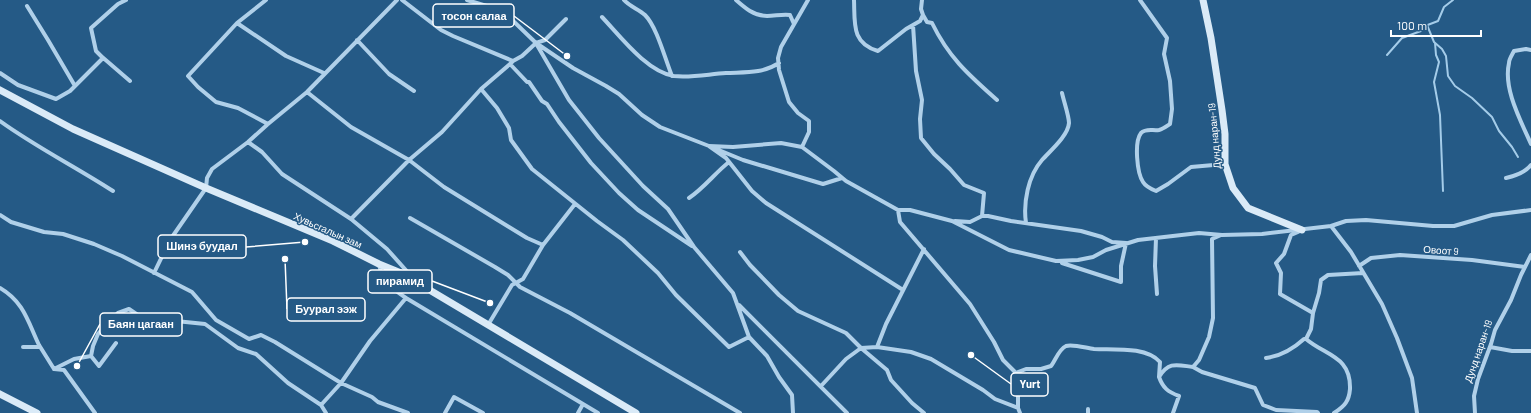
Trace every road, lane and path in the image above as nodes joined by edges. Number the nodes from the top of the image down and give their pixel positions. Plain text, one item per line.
1 (126, 0) edge
2 (266, 0) edge
3 (398, 0) edge
4 (402, 0) edge
5 (466, 0) edge
6 (624, 0) edge
7 (736, 0) edge
8 (808, 0) edge
9 (854, 0) edge
10 (922, 0) edge
11 (1140, 0) edge
12 (1203, 0) edge
13 (27, 6) dead end
14 (923, 15) junction
15 (602, 17) dead end
16 (566, 19) dead end
17 (237, 23) junction
18 (794, 24) junction
19 (913, 25) junction
20 (357, 40) junction
21 (536, 43) junction
22 (1531, 50) edge
23 (96, 51) junction
24 (512, 62) junction
25 (778, 63) junction
26 (0, 73) edge
27 (324, 73) junction
28 (672, 76) junction
29 (130, 81) dead end
30 (75, 86) junction
31 (481, 89) junction
32 (0, 90) edge
33 (414, 91) dead end
34 (307, 92) junction
35 (1062, 94) dead end
36 (997, 100) dead end
37 (0, 121) edge
38 (268, 124) junction
39 (248, 142) junction
40 (1531, 144) edge
41 (709, 146) junction
42 (802, 147) junction
43 (409, 160) junction
44 (729, 162) junction
45 (1225, 164) junction
46 (1531, 165) edge
47 (842, 178) junction
48 (1506, 178) dead end
49 (206, 188) junction
50 (112, 191) dead end
51 (689, 198) dead end
52 (575, 204) junction
53 (898, 210) junction
54 (1531, 210) edge
55 (0, 215) edge
56 (982, 216) junction
57 (351, 218) junction
58 (410, 218) dead end
59 (952, 222) junction
60 (1026, 224) junction
61 (1331, 226) junction
62 (1302, 230) junction
63 (1222, 235) junction
64 (1156, 238) junction
65 (1126, 243) junction
66 (543, 245) junction
67 (694, 247) junction
68 (924, 249) junction
69 (740, 252) dead end
70 (1531, 255) edge
71 (1056, 261) junction
72 (379, 264) junction
73 (1359, 266) junction
74 (1525, 267) junction
75 (154, 273) junction
76 (1362, 273) junction
77 (414, 281) junction
78 (516, 283) junction
79 (0, 288) edge
80 (903, 290) junction
81 (1157, 294) dead end
82 (406, 298) junction
83 (738, 305) junction
84 (1313, 313) junction
85 (488, 325) junction
86 (749, 337) junction
87 (1306, 339) junction
88 (116, 343) dead end
89 (23, 347) dead end
90 (40, 347) junction
91 (877, 347) junction
92 (1490, 347) junction
93 (861, 348) junction
94 (1531, 351) edge
95 (91, 356) junction
96 (1266, 358) dead end
97 (1193, 367) junction
98 (54, 369) junction
99 (1016, 373) junction
100 (1159, 377) junction
101 (341, 383) junction
102 (821, 386) junction
103 (0, 394) edge
104 (583, 404) junction
105 (321, 405) junction
106 (1018, 408) junction
107 (37, 413) edge
108 (95, 413) edge
109 (326, 413) edge
110 (408, 413) edge
111 (445, 413) edge
112 (483, 413) edge
113 (578, 413) edge
114 (598, 413) edge
115 (636, 413) edge
116 (740, 413) edge
117 (793, 413) edge
118 (848, 413) edge
119 (924, 413) edge
120 (1020, 413) edge
121 (1173, 413) edge
122 (1318, 413) edge
123 (1334, 413) edge
124 (1417, 413) edge
125 (1475, 413) edge

1 - 23 street
2 - 17 street
3 - 20 street
4 - 24 street
5 - 21 street
6 - 28 street
7 - 18 street
8 - 18 street
9 - 19 street
10 - 14 street
11 - 45 street
12 - 45 main road, Дунд наран-19
13 - 30 street
14 - 19 street
14 - 36 street
15 - 28 street
16 - 21 street
17 - 27 street
17 - 38 street
18 - 25 street
19 - 56 street
20 - 27 street
20 - 33 street
21 - 24 street
21 - 41 street
21 - 67 street
22 - 40 street
23 - 29 street
23 - 30 street
24 - 31 street
24 - 67 street
25 - 28 street
25 - 42 street
26 - 30 street
27 - 34 street
31 - 43 street
31 - 52 street
32 - 49 main road, Хувьсгалын зам
34 - 38 street
34 - 43 street
35 - 60 street
37 - 50 street
38 - 39 street
39 - 49 street
39 - 57 street
41 - 42 street
41 - 44 street
41 - 47 street
42 - 47 street
43 - 57 street
43 - 66 street
44 - 51 street
44 - 80 street
45 - 62 main road, Дунд наран-19
46 - 48 street
47 - 53 street
49 - 72 main road, Хувьсгалын зам
49 - 75 street
52 - 66 street
52 - 86 street
53 - 59 street
53 - 68 street
54 - 61 street
55 - 75 street
56 - 59 street
56 - 60 street
57 - 77 street
58 - 78 street
59 - 71 street
60 - 65 street
61 - 62 street
61 - 73 street
62 - 63 street
62 - 84 street
63 - 64 street
63 - 97 street
64 - 65 street
64 - 81 street
65 - 71 street
65 - 71 street
66 - 78 street
67 - 83 street
68 - 80 street
68 - 99 street
69 - 93 street
70 - 74 street, Дунд наран-19
72 - 77 main road, Хувьсгалын зам
72 - 82 street
73 - 74 street, Овоот 9
73 - 76 street
74 - 92 street, Дунд наран-19
75 - 101 street
76 - 84 street
76 - 124 street
77 - 85 main road, Хувьсгалын зам
78 - 85 street
78 - 116 street
79 - 90 street
80 - 91 street
82 - 101 street
82 - 104 street
83 - 86 street
83 - 102 street
84 - 87 street
85 - 115 main road, Хувьсгалын зам
86 - 117 street
87 - 96 street
87 - 123 street
88 - 95 street
89 - 90 street
90 - 98 street
91 - 93 street
91 - 106 street
92 - 94 street
92 - 125 street, Дунд наран-19
93 - 102 street
93 - 119 street
95 - 98 street
95 - 105 street
97 - 100 street
97 - 122 street
98 - 108 street
99 - 100 street
99 - 106 street
100 - 121 street
101 - 105 street
101 - 110 street
102 - 118 street
103 - 107 main road
104 - 113 street
104 - 114 street
105 - 109 street
106 - 120 street
111 - 112 street

